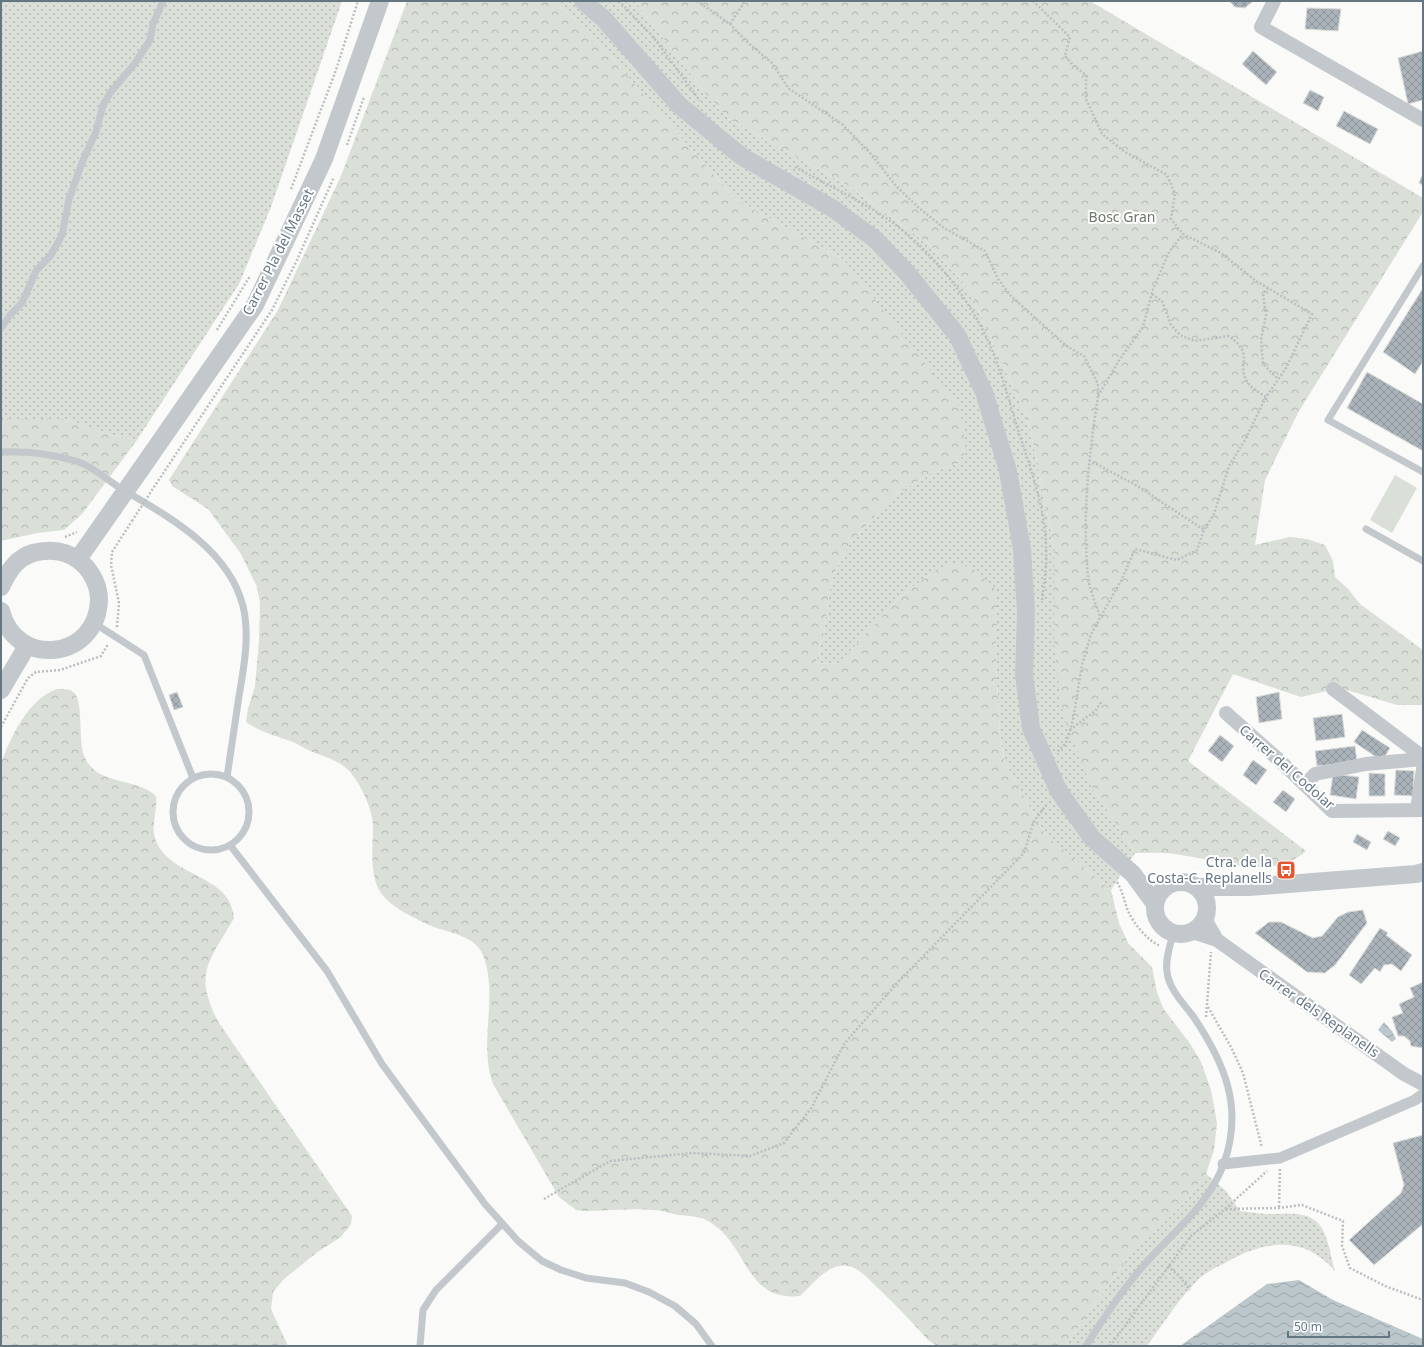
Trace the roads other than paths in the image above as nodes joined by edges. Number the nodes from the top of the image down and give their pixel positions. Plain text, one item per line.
1 (163, 1) edge
2 (380, 1) edge
3 (583, 1) edge
4 (1274, 1) edge
5 (1423, 120) edge
6 (1423, 266) edge
7 (1, 328) edge
8 (1, 452) edge
9 (1423, 472) edge
10 (1366, 529) dead end
11 (78, 559) junction
12 (1423, 561) edge
13 (3, 575) edge
14 (1, 611) edge
15 (94, 623) junction
16 (27, 646) junction
17 (1333, 689) dead end
18 (1, 690) edge
19 (1226, 714) dead end
20 (1423, 758) edge
21 (1423, 769) edge
22 (227, 777) junction
23 (193, 778) junction
24 (1305, 785) junction
25 (1420, 810) edge
26 (230, 846) junction
27 (1127, 870) junction
28 (1423, 872) edge
29 (1170, 884) junction
30 (1198, 887) junction
31 (1248, 887) junction
32 (1155, 904) junction
33 (1206, 915) junction
34 (1193, 932) junction
35 (1217, 940) junction
36 (1171, 942) junction
37 (1423, 1084) edge
38 (1423, 1094) edge
39 (1224, 1164) junction
40 (502, 1224) junction
41 (420, 1346) edge
42 (712, 1346) edge
43 (1086, 1346) edge

1 - 7 lane
2 - 11 street, Carrer Pla del Masset, bridge
3 - 27 street
4 - 5 street
6 - 9 lane
8 - 22 lane
10 - 12 lane
11 - 13 street
11 - 15 street
14 - 16 street
15 - 16 street
15 - 23 lane
16 - 18 street
17 - 20 street
19 - 24 street, Carrer del Codolar
20 - 24 street
21 - 25 street
22 - 23 lane
22 - 26 lane
23 - 26 lane
24 - 25 street, Carrer del Codolar
26 - 40 lane
27 - 29 street
27 - 32 street
28 - 31 street
29 - 30 street
29 - 32 street
30 - 31 street
30 - 33 street
31 - 33 street
32 - 36 street
33 - 34 street
33 - 35 street, Carrer dels Replanells
34 - 35 street, Carrer dels Replanells
34 - 36 street
35 - 37 street, Carrer dels Replanells
36 - 39 lane
38 - 39 street
39 - 43 lane
40 - 41 lane
40 - 42 lane

